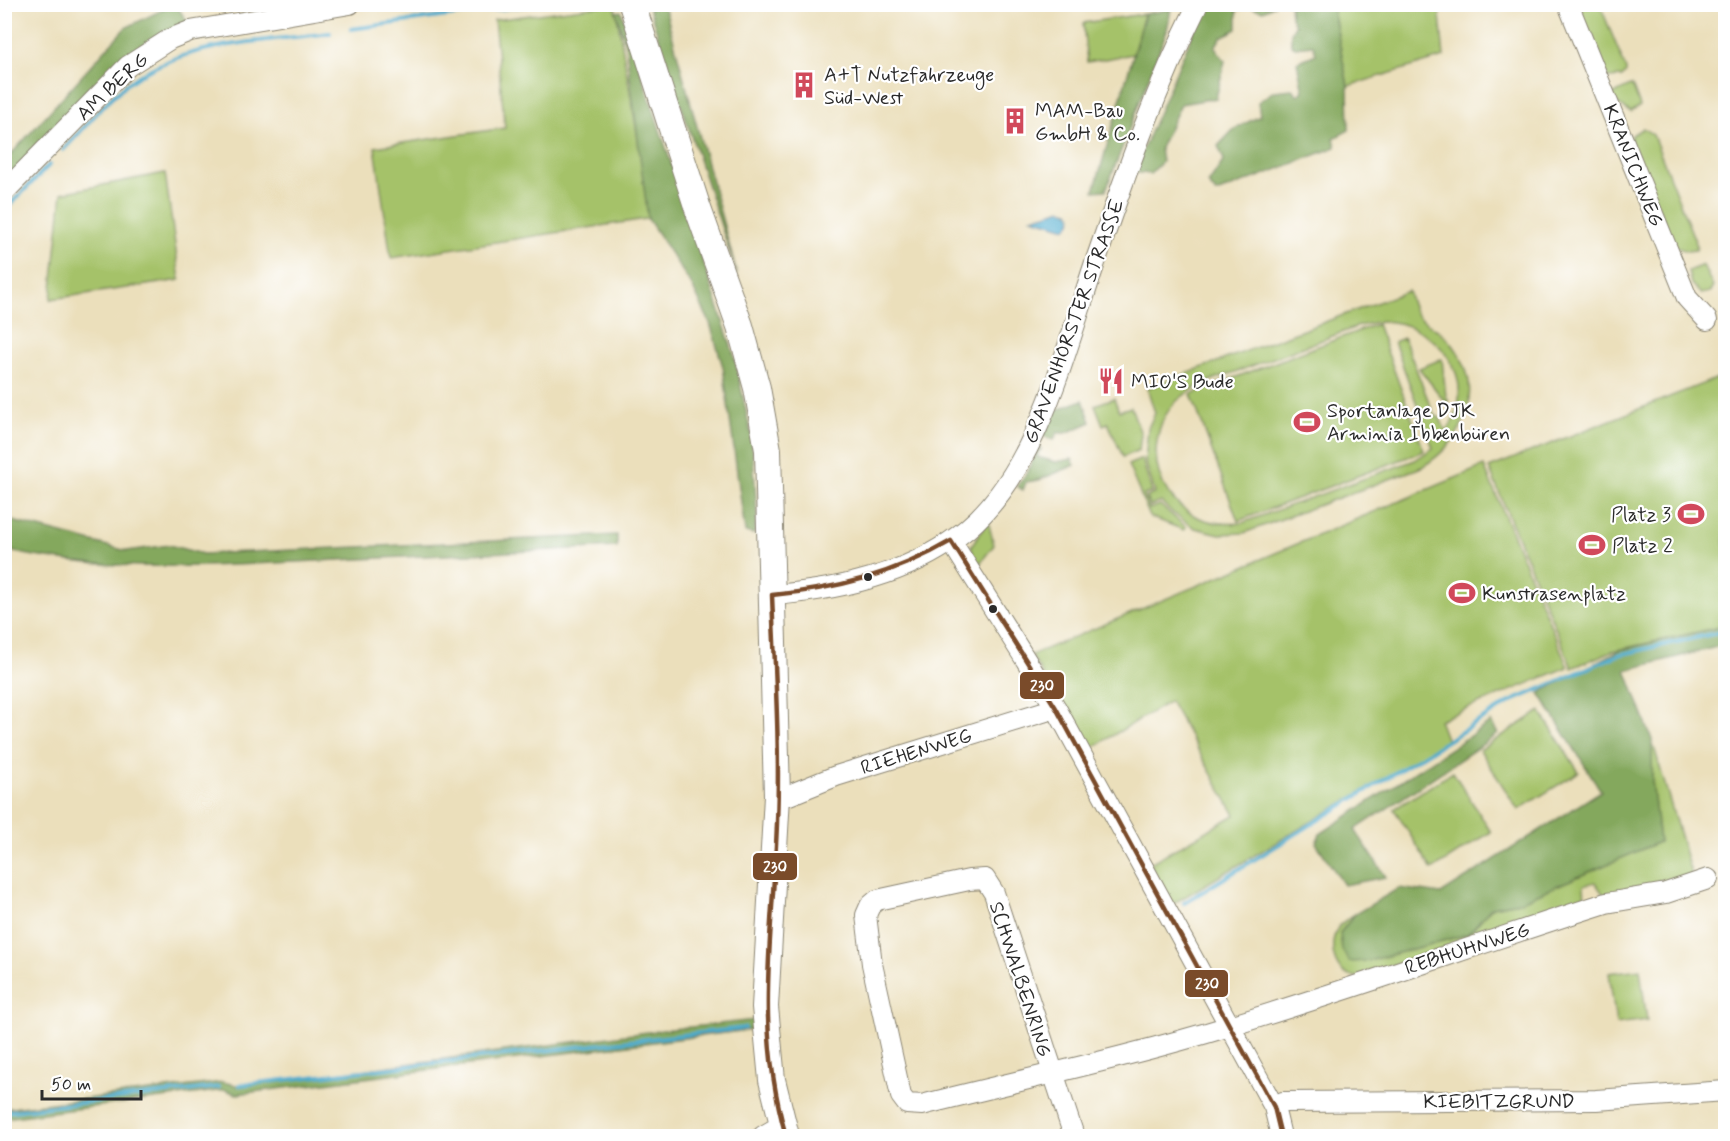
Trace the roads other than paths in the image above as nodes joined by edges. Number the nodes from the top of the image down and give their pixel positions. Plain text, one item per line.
1 (350, 4) edge
2 (632, 4) edge
3 (1568, 4) edge
4 (1197, 6) dead end
5 (4, 192) edge
6 (1707, 320) dead end
7 (951, 541) junction
8 (772, 595) junction
9 (1056, 708) junction
10 (777, 796) junction
11 (1708, 879) dead end
12 (1229, 1027) junction
13 (1051, 1073) junction
14 (1725, 1091) edge
15 (1274, 1107) junction
16 (777, 1133) edge
17 (1074, 1137) edge
18 (1281, 1137) edge

1 - 5 street, AM BERG
2 - 8 main road
3 - 6 street, KRANICHWEG
4 - 7 street, GRAVENHORSTER STRASSE
7 - 8 street, GRAVENHORSTER STRASSE
7 - 9 street
8 - 10 main road
9 - 10 street, RIEHENWEG
9 - 12 street
10 - 16 main road
11 - 12 street, REBHUHNWEG
12 - 13 street, REBHUHNWEG
12 - 15 street
13 - 13 street, SCHWALBENRING
13 - 17 street
14 - 15 street, KIEBITZGRUND
15 - 18 street

